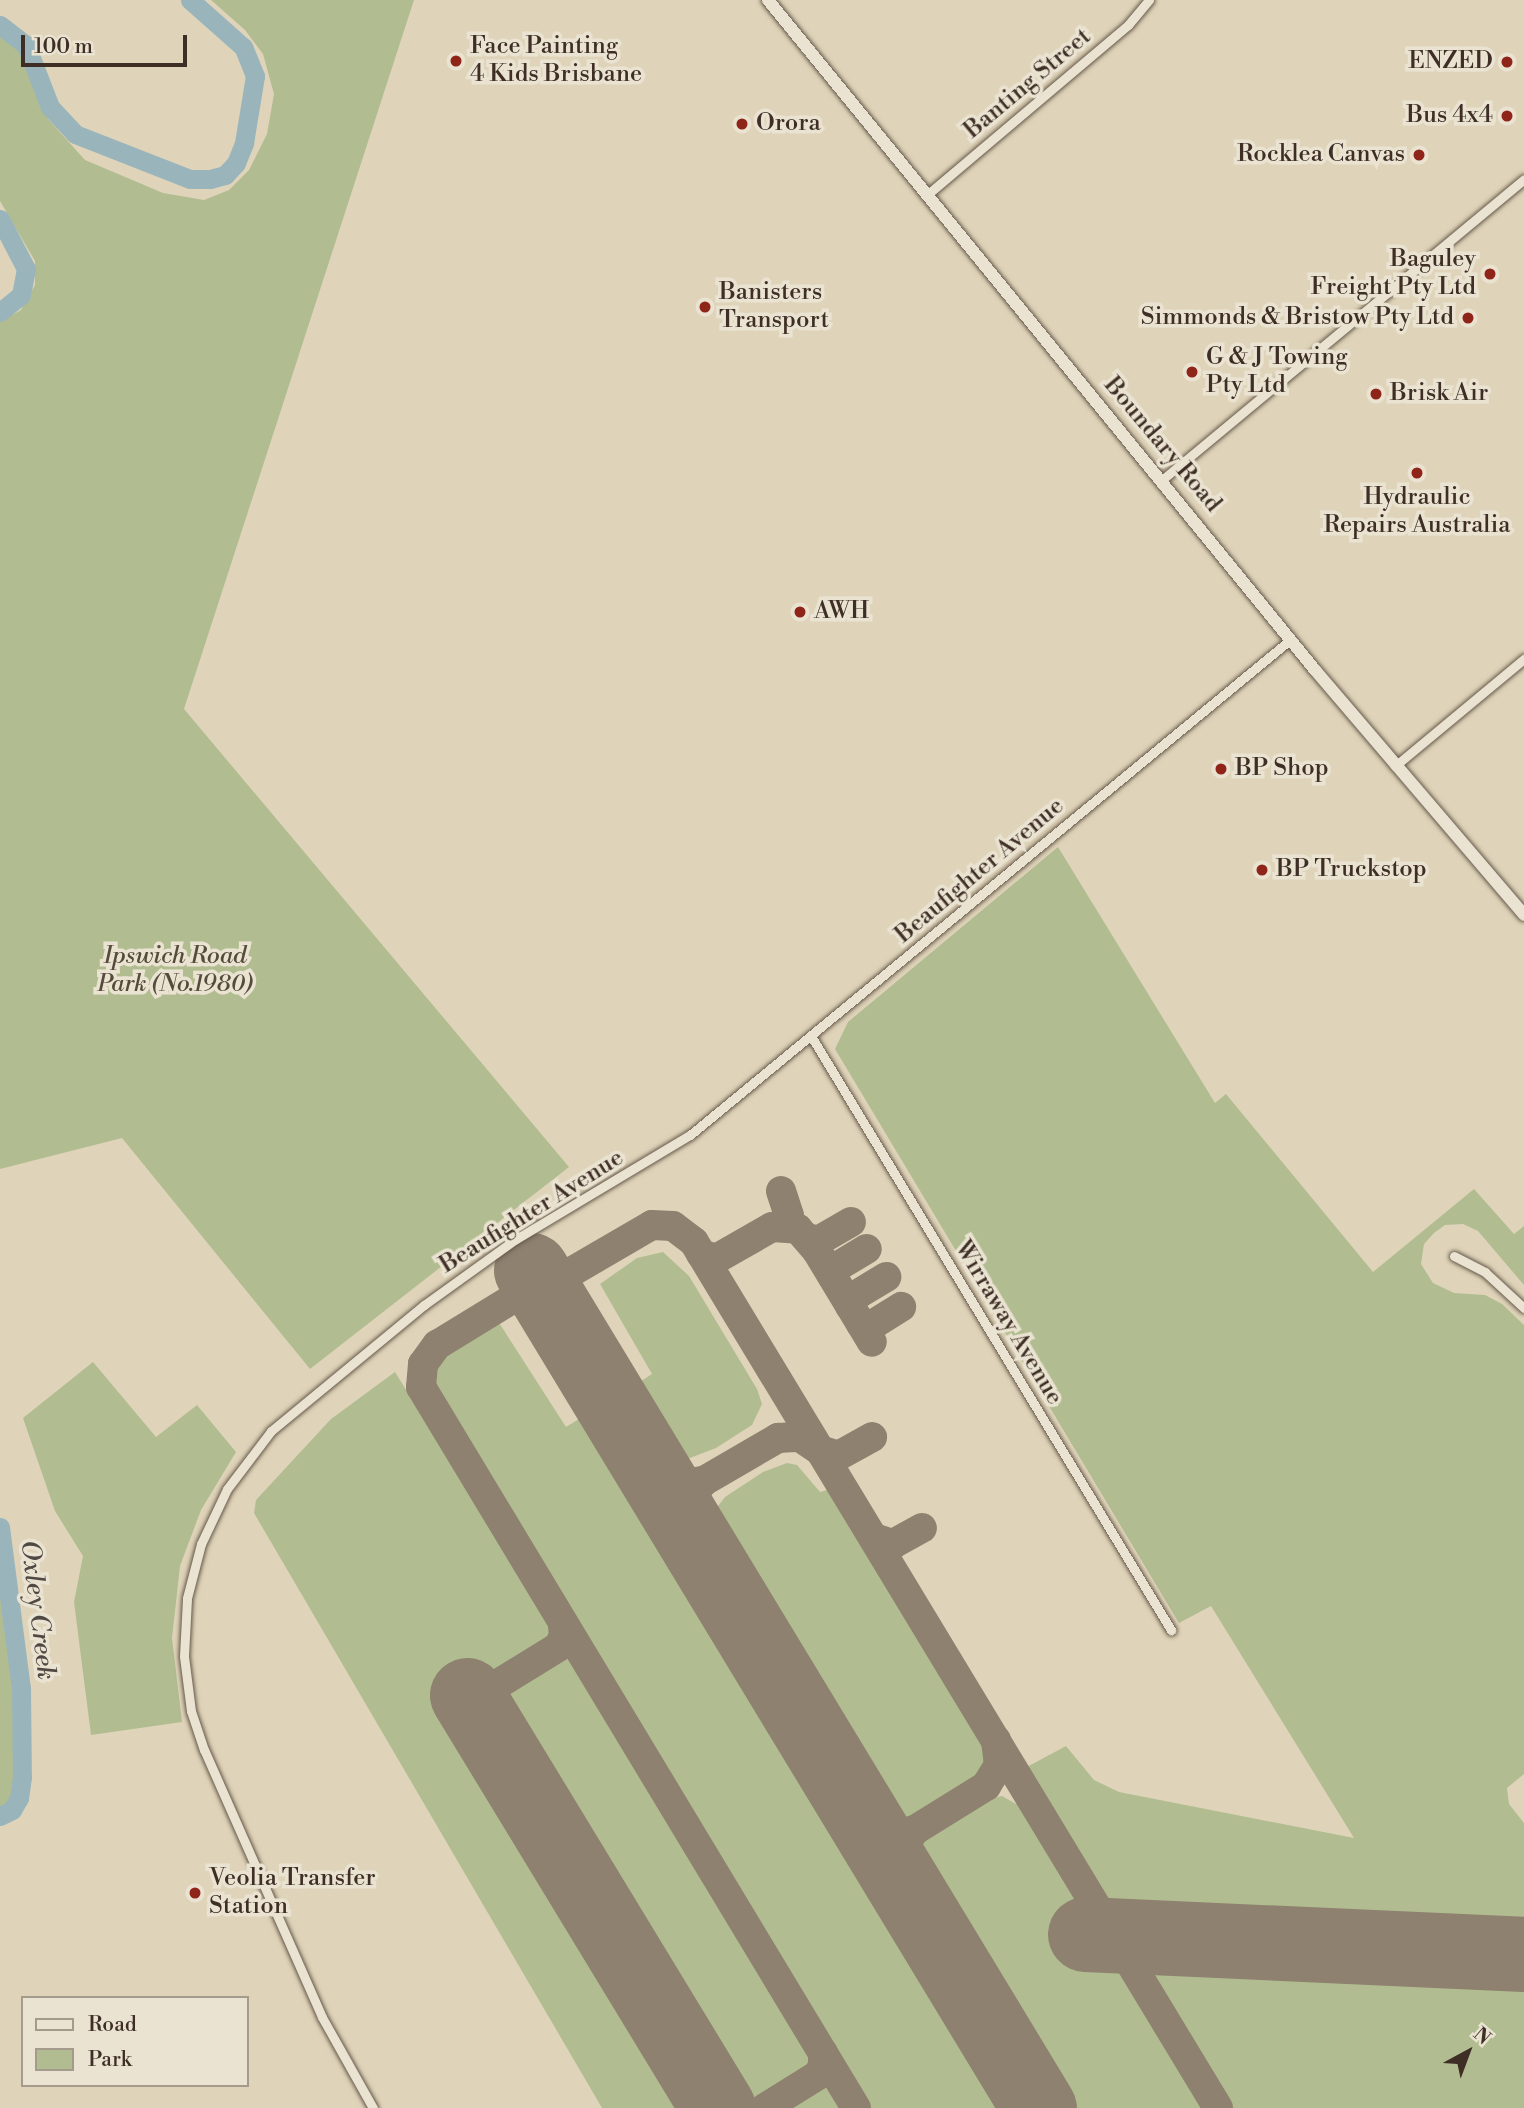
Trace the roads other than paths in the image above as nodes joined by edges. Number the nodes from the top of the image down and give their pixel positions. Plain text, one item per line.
1 (768, 0) edge
2 (1149, 0) edge
3 (1524, 178) edge
4 (928, 194) junction
5 (1164, 479) junction
6 (1291, 639) junction
7 (1524, 659) edge
8 (1395, 766) junction
9 (1524, 915) edge
10 (811, 1036) junction
11 (1454, 1256) dead end
12 (1524, 1308) edge
13 (1171, 1630) dead end
14 (373, 2108) edge

1 - 4 main road, Boundary Road
2 - 4 street, Banting Street
3 - 5 street
4 - 5 main road, Boundary Road
5 - 6 main road, Boundary Road
6 - 8 main road, Boundary Road
6 - 10 street, Beaufighter Avenue
7 - 8 street
8 - 9 main road, Boundary Road
10 - 13 street, Wirraway Avenue
10 - 14 street, Beaufighter Avenue
11 - 12 street

